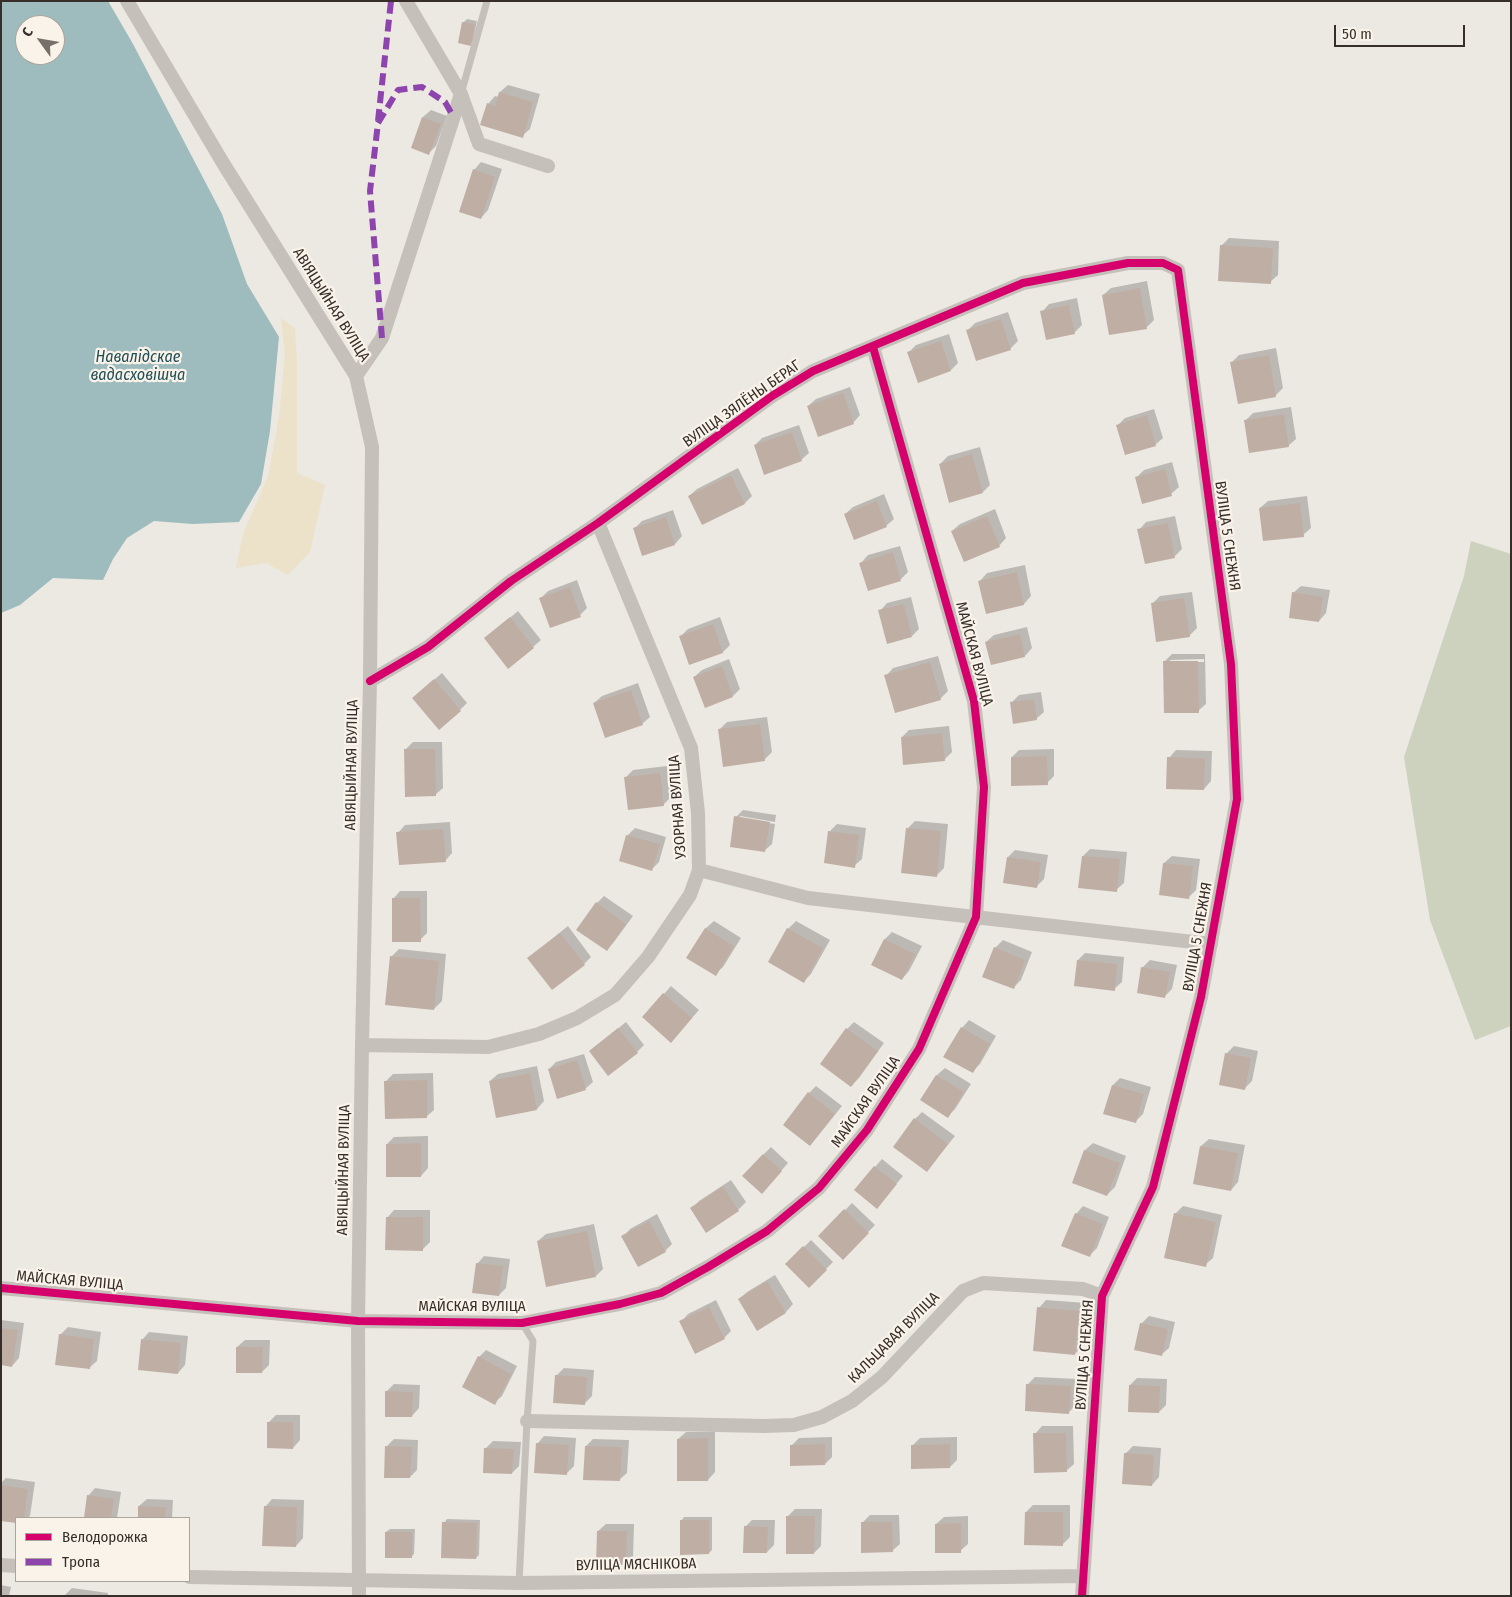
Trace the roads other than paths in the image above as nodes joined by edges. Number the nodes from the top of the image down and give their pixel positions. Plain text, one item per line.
1 (127, 1) edge
2 (406, 1) edge
3 (487, 1) edge
4 (461, 94) junction
5 (548, 166) dead end
6 (1178, 270) joint
7 (873, 347) junction
8 (356, 376) junction
9 (598, 522) junction
10 (370, 682) junction
11 (699, 870) junction
12 (976, 917) junction
13 (1211, 944) junction
14 (362, 1045) junction
15 (1, 1288) edge
16 (1102, 1296) junction
17 (358, 1321) junction
18 (522, 1323) junction
19 (527, 1421) junction
20 (1, 1565) edge
21 (15, 1566) edge
22 (1083, 1576) junction
23 (190, 1577) edge
24 (359, 1580) junction
25 (519, 1583) junction
26 (359, 1596) edge
27 (1082, 1596) edge

1 - 8 street, АВІЯЦЫЙНАЯ ВУЛІЦА
2 - 4 street
3 - 4 lane
4 - 5 street
4 - 8 street
6 - 7 street, ВУЛІЦА ЗЯЛЁНЫ БЕРАГ
6 - 13 street, ВУЛІЦА 5 СНЕЖНЯ
7 - 9 street, ВУЛІЦА ЗЯЛЁНЫ БЕРАГ
7 - 12 street, МАЙСКАЯ ВУЛІЦА
8 - 10 street, АВІЯЦЫЙНАЯ ВУЛІЦА
9 - 10 street, ВУЛІЦА ЗЯЛЁНЫ БЕРАГ
9 - 11 street, УЗОРНАЯ ВУЛІЦА
10 - 14 street, АВІЯЦЫЙНАЯ ВУЛІЦА
11 - 12 street
11 - 14 street, УЗОРНАЯ ВУЛІЦА
12 - 13 street
12 - 18 street, МАЙСКАЯ ВУЛІЦА
13 - 16 street, ВУЛІЦА 5 СНЕЖНЯ
14 - 17 street, АВІЯЦЫЙНАЯ ВУЛІЦА
15 - 17 street, МАЙСКАЯ ВУЛІЦА
16 - 19 street, КАЛЬЦАВАЯ ВУЛІЦА
16 - 22 street, ВУЛІЦА 5 СНЕЖНЯ
17 - 18 street, МАЙСКАЯ ВУЛІЦА
17 - 24 street, АВІЯЦЫЙНАЯ ВУЛІЦА
18 - 19 lane
19 - 25 lane
20 - 21 street
22 - 25 street, ВУЛІЦА МЯСНІКОВА
22 - 27 street, ВУЛІЦА 5 СНЕЖНЯ
23 - 24 street, ВУЛІЦА МЯСНІКОВА
24 - 25 street, ВУЛІЦА МЯСНІКОВА
24 - 26 street, АВІЯЦЫЙНАЯ ВУЛІЦА

